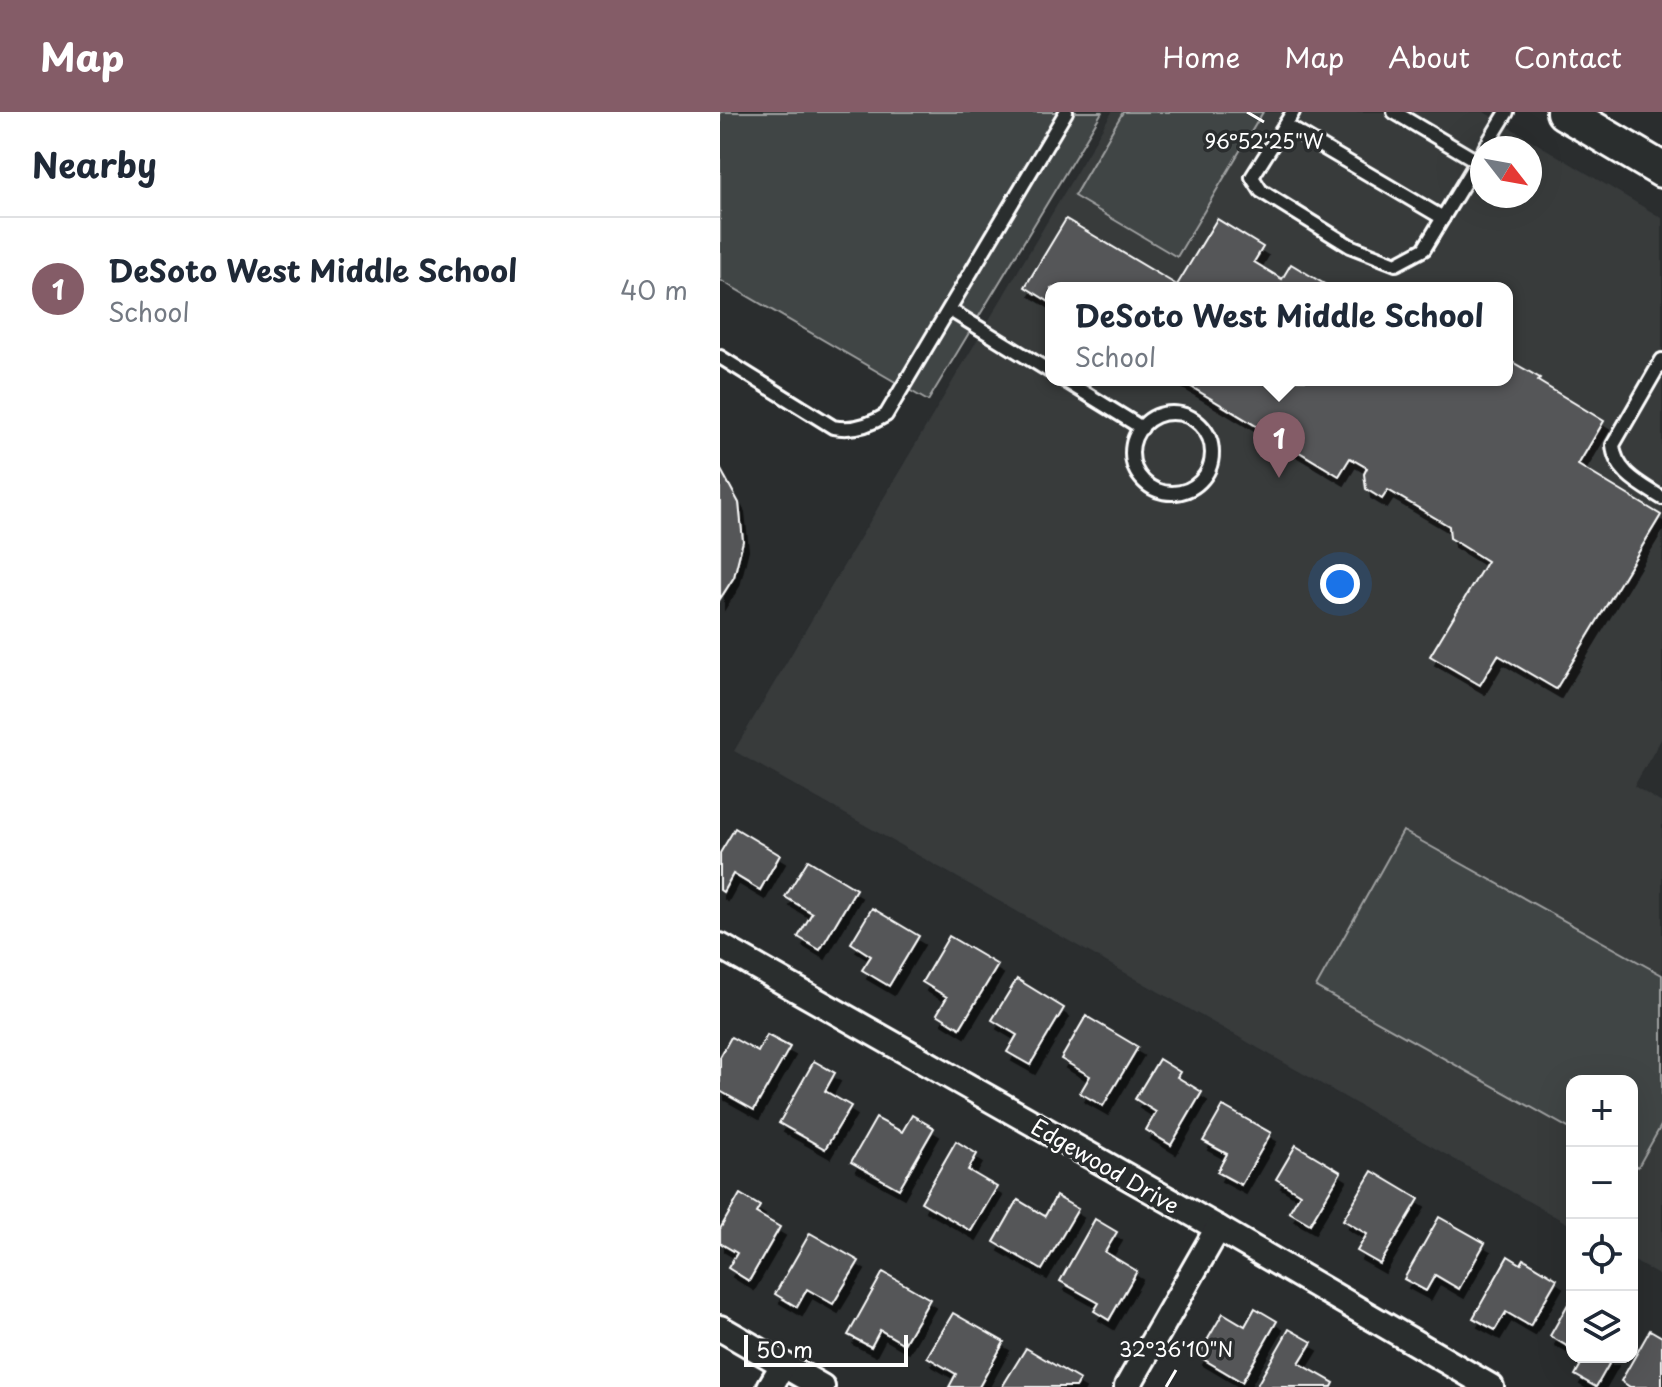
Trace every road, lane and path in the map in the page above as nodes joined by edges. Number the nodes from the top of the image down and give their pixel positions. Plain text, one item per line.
1 (1066, 112) edge
2 (1293, 112) edge
3 (1394, 112) edge
4 (1507, 112) edge
5 (1564, 112) edge
6 (1285, 125) junction
7 (1492, 136) edge
8 (1470, 149) edge
9 (1662, 170) edge
10 (1470, 173) edge
11 (1443, 218) junction
12 (950, 310) junction
13 (720, 357) edge
14 (1662, 360) edge
15 (1045, 368) edge
16 (1074, 386) edge
17 (1142, 428) junction
18 (1661, 494) edge
19 (720, 946) edge
20 (1218, 1228) junction
21 (720, 1328) edge
22 (783, 1365) junction
23 (770, 1387) edge
24 (822, 1387) edge
25 (1127, 1387) edge
26 (1491, 1387) edge

1 - 12 lane
2 - 6 lane
3 - 8 lane
4 - 7 lane
5 - 9 main road
6 - 11 lane
6 - 11 lane
10 - 11 lane
12 - 13 lane
12 - 15 lane
14 - 18 lane
16 - 17 lane
17 - 17 lane
19 - 20 street, Edgewood Drive
20 - 25 street
20 - 26 street, Edgewood Drive
21 - 22 street
22 - 23 street
22 - 24 street

